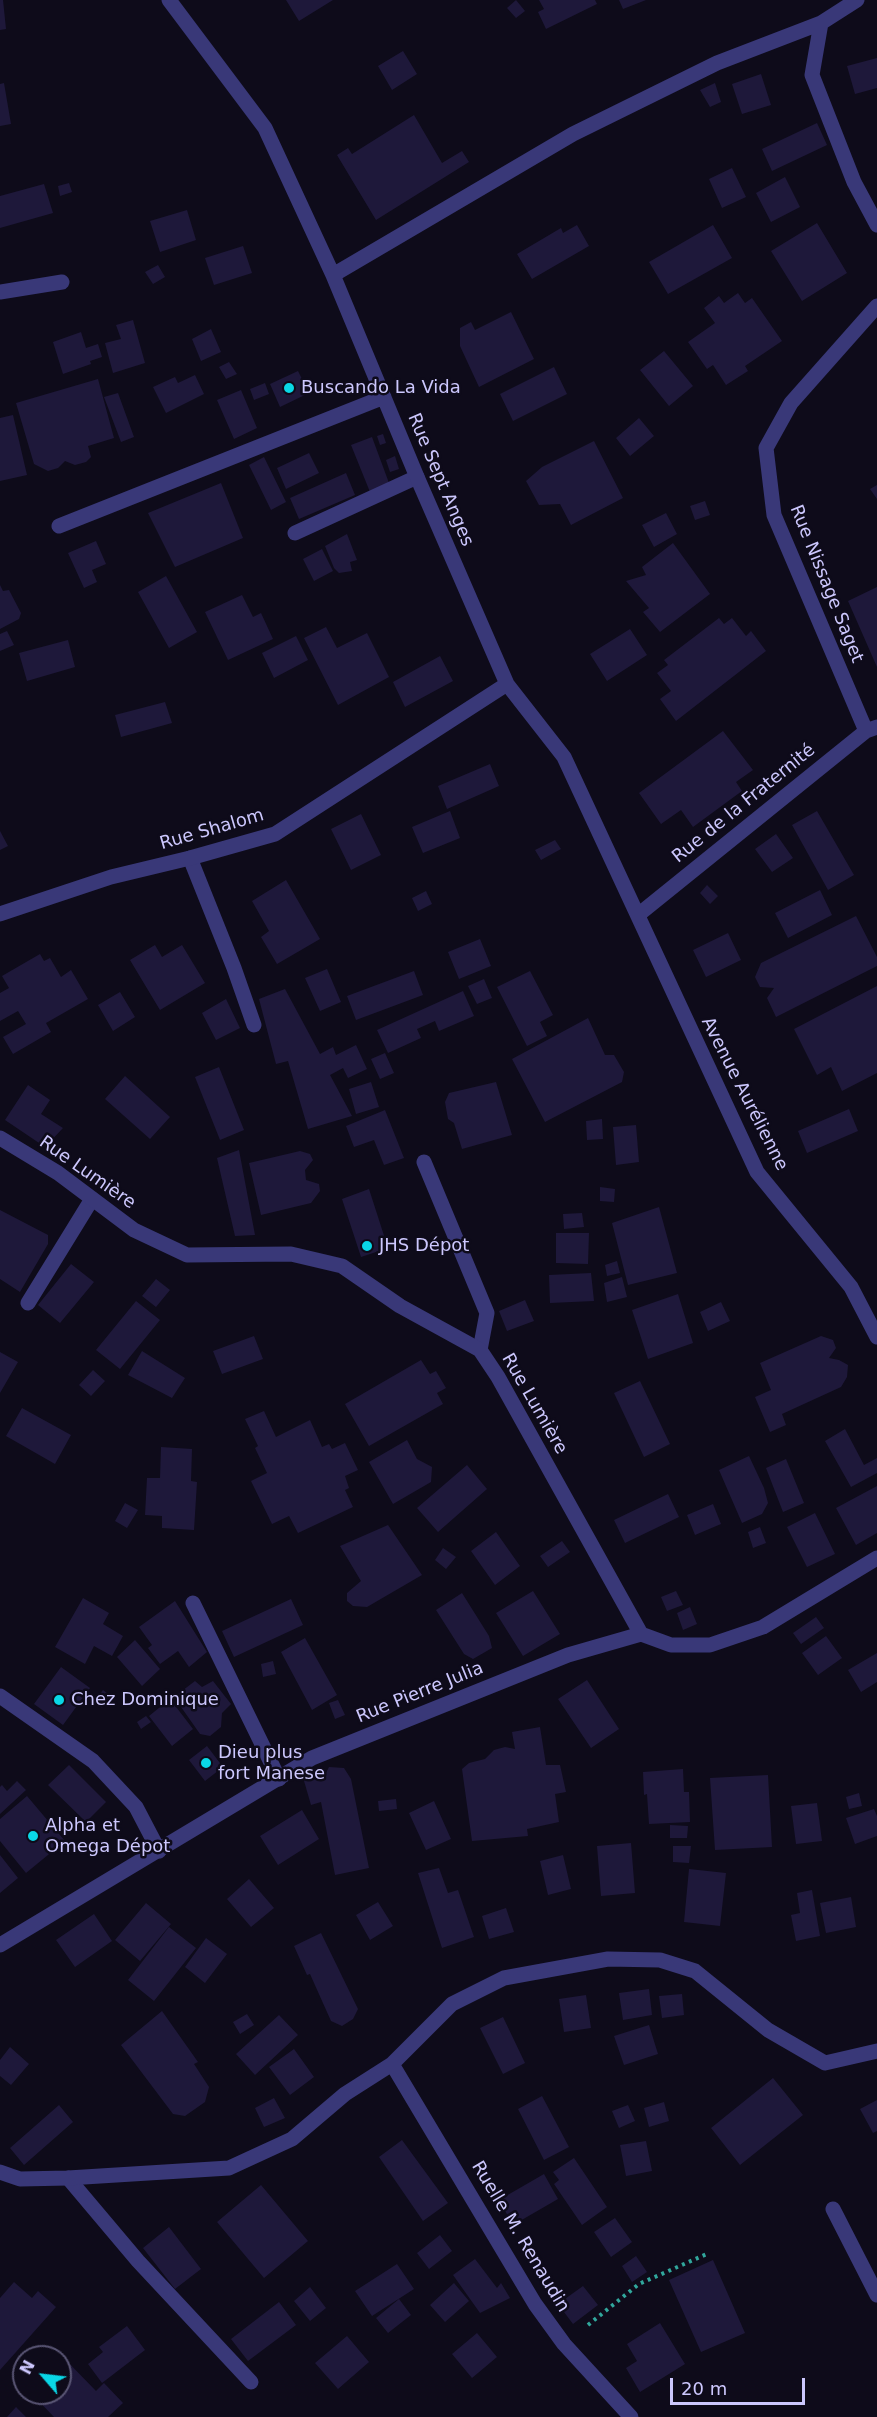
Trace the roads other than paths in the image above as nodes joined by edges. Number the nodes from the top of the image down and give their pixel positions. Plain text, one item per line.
1 (169, 0) edge
2 (857, 0) edge
3 (821, 23) junction
4 (877, 225) edge
5 (333, 275) junction
6 (62, 282) dead end
7 (0, 291) edge
8 (877, 306) edge
9 (384, 397) junction
10 (417, 477) junction
11 (59, 526) dead end
12 (295, 533) dead end
13 (507, 684) junction
14 (872, 729) edge
15 (190, 858) junction
16 (0, 914) edge
17 (638, 915) junction
18 (254, 1025) dead end
19 (0, 1138) edge
20 (424, 1162) dead end
21 (92, 1199) junction
22 (28, 1303) dead end
23 (877, 1336) edge
24 (480, 1350) junction
25 (877, 1558) edge
26 (193, 1603) dead end
27 (641, 1634) junction
28 (0, 1696) edge
29 (279, 1779) junction
30 (159, 1851) junction
31 (0, 1945) edge
32 (877, 2051) edge
33 (392, 2064) junction
34 (0, 2172) edge
35 (68, 2178) junction
36 (833, 2210) dead end
37 (877, 2295) edge
38 (251, 2382) dead end
39 (632, 2417) edge

1 - 5 street, Rue Sept Anges
2 - 3 street
3 - 4 street
3 - 5 street
5 - 9 street, Rue Sept Anges
6 - 7 street
8 - 14 street, Rue Nissage Saget
9 - 10 street, Rue Sept Anges
9 - 11 street
10 - 12 street
10 - 13 street, Rue Sept Anges
13 - 15 street, Rue Shalom
13 - 17 street, Rue Sept Anges
14 - 17 street, Rue de la Fraternité
15 - 16 street, Rue Shalom
15 - 18 street
17 - 23 street, Avenue Aurélienne
19 - 21 street, Rue Lumière
20 - 24 street
21 - 22 street
21 - 24 street, Rue Lumière
24 - 27 street, Rue Lumière
25 - 27 street
26 - 29 street
27 - 29 street, Rue Pierre Julia
28 - 30 street
29 - 30 street, Rue Pierre Julia
30 - 31 street, Rue Pierre Julia
32 - 33 street
33 - 35 street
33 - 39 street, Ruelle M. Renaudin
34 - 35 street
35 - 38 street
36 - 37 street

